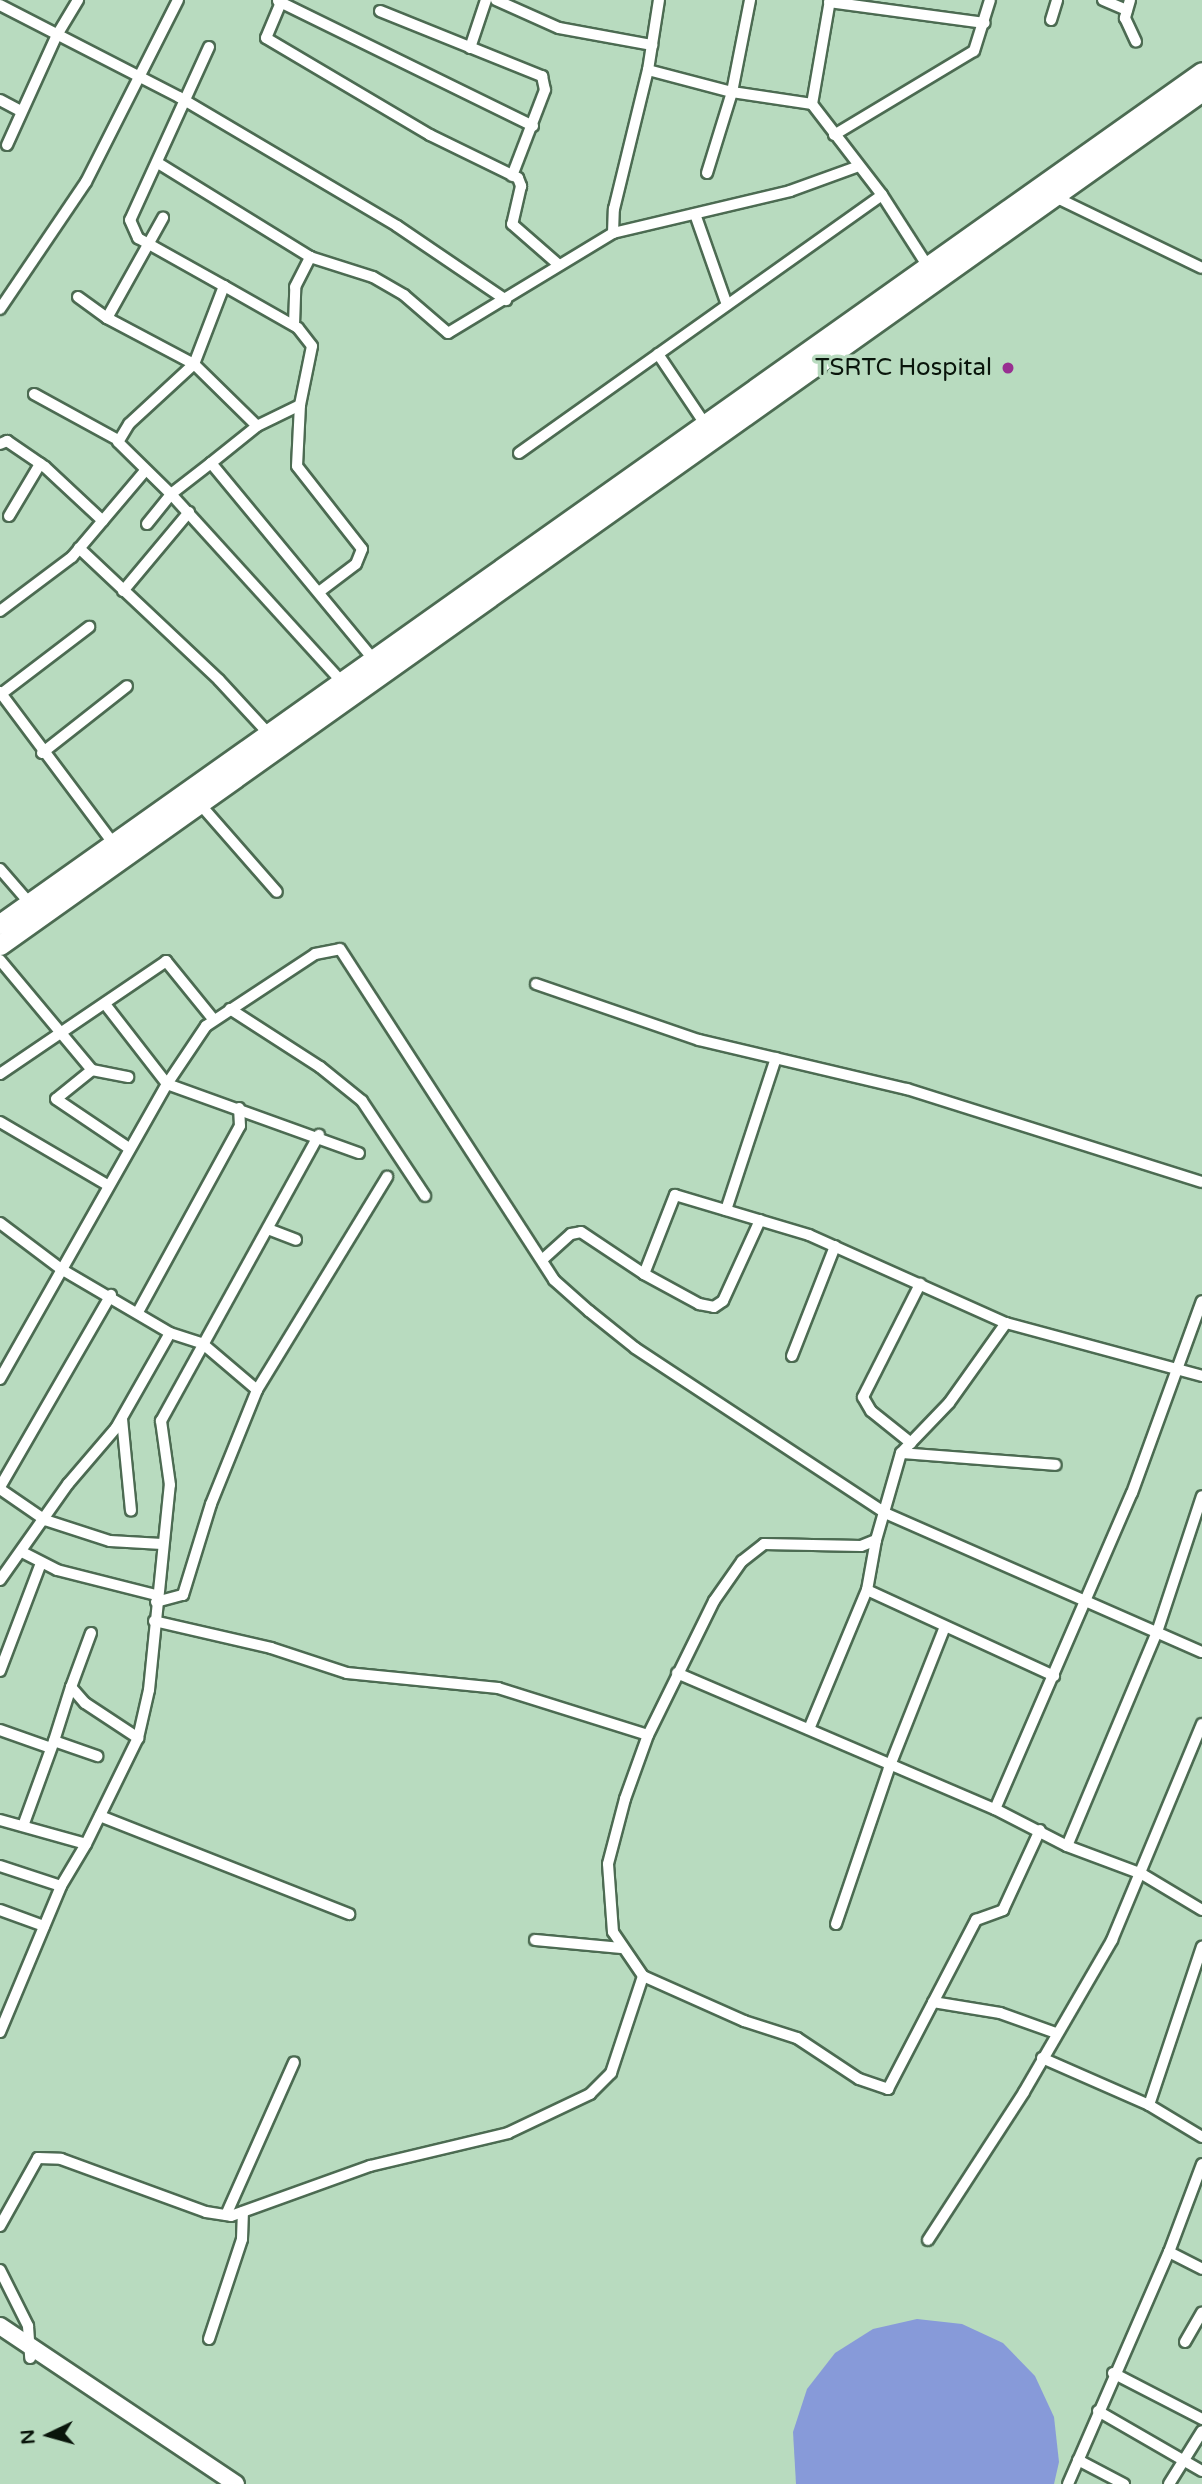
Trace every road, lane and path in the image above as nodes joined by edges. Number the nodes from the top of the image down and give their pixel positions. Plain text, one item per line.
1 (78, 0) edge
2 (177, 0) edge
3 (486, 0) edge
4 (496, 0) edge
5 (659, 0) edge
6 (750, 0) edge
7 (904, 0) edge
8 (990, 0) edge
9 (1057, 0) edge
10 (1103, 0) edge
11 (280, 1) edge
12 (830, 1) edge
13 (0, 5) edge
14 (1128, 5) edge
15 (380, 11) dead end
16 (900, 13) junction
17 (1051, 19) dead end
18 (985, 23) junction
19 (57, 35) junction
20 (1136, 42) dead end
21 (652, 45) junction
22 (209, 47) dead end
23 (470, 48) junction
24 (648, 70) junction
25 (1202, 72) edge
26 (140, 77) junction
27 (1202, 91) edge
28 (732, 92) junction
29 (0, 100) edge
30 (184, 100) junction
31 (812, 104) junction
32 (21, 111) junction
33 (533, 126) junction
34 (834, 135) junction
35 (7, 145) dead end
36 (158, 163) junction
37 (859, 166) junction
38 (707, 173) dead end
39 (512, 176) junction
40 (882, 195) junction
41 (1053, 196) junction
42 (695, 214) junction
43 (163, 218) dead end
44 (613, 233) junction
45 (149, 244) junction
46 (310, 257) junction
47 (559, 265) junction
48 (927, 265) junction
49 (1202, 268) edge
50 (223, 286) junction
51 (78, 297) dead end
52 (506, 300) junction
53 (727, 305) junction
54 (0, 309) edge
55 (107, 318) junction
56 (294, 325) junction
57 (658, 354) junction
58 (194, 364) junction
59 (33, 394) dead end
60 (300, 405) junction
61 (705, 424) junction
62 (257, 426) junction
63 (118, 440) junction
64 (0, 444) edge
65 (519, 453) dead end
66 (211, 463) junction
67 (40, 464) junction
68 (145, 471) junction
69 (171, 494) junction
70 (188, 512) junction
71 (9, 516) dead end
72 (103, 521) junction
73 (147, 524) dead end
74 (79, 548) junction
75 (123, 591) junction
76 (319, 592) junction
77 (0, 611) edge
78 (89, 627) dead end
79 (374, 660) junction
80 (127, 686) dead end
81 (348, 690) junction
82 (1, 693) edge
83 (269, 734) junction
84 (43, 753) junction
85 (199, 803) junction
86 (113, 843) junction
87 (0, 869) edge
88 (277, 892) dead end
89 (36, 910) junction
90 (0, 925) edge
91 (0, 945) edge
92 (0, 960) edge
93 (536, 984) dead end
94 (105, 1004) junction
95 (230, 1009) junction
96 (214, 1020) junction
97 (60, 1035) junction
98 (776, 1058) junction
99 (92, 1070) junction
100 (0, 1074) edge
101 (128, 1077) dead end
102 (167, 1084) junction
103 (239, 1108) junction
104 (0, 1122) edge
105 (319, 1135) junction
106 (130, 1149) junction
107 (359, 1153) dead end
108 (387, 1177) dead end
109 (1202, 1182) edge
110 (109, 1186) junction
111 (425, 1196) dead end
112 (726, 1210) junction
113 (760, 1220) junction
114 (0, 1224) edge
115 (268, 1229) junction
116 (296, 1240) dead end
117 (835, 1246) junction
118 (542, 1260) junction
119 (61, 1269) junction
120 (644, 1274) junction
121 (920, 1284) junction
122 (111, 1295) junction
123 (1202, 1301) edge
124 (138, 1312) junction
125 (1006, 1323) junction
126 (170, 1333) junction
127 (203, 1344) junction
128 (792, 1356) dead end
129 (1175, 1370) junction
130 (1202, 1376) edge
131 (0, 1379) edge
132 (257, 1390) junction
133 (122, 1419) junction
134 (911, 1443) junction
135 (901, 1452) junction
136 (1056, 1465) dead end
137 (0, 1488) edge
138 (1202, 1496) edge
139 (131, 1511) dead end
140 (885, 1513) junction
141 (45, 1520) junction
142 (876, 1540) junction
143 (162, 1544) junction
144 (22, 1552) junction
145 (41, 1563) junction
146 (0, 1580) edge
147 (867, 1590) junction
148 (156, 1599) junction
149 (1084, 1602) junction
150 (154, 1621) junction
151 (944, 1629) junction
152 (1157, 1632) junction
153 (91, 1633) dead end
154 (1202, 1652) edge
155 (0, 1671) edge
156 (677, 1673) junction
157 (1054, 1676) junction
158 (71, 1687) junction
159 (1202, 1724) edge
160 (809, 1729) junction
161 (0, 1730) edge
162 (648, 1735) junction
163 (138, 1738) junction
164 (52, 1744) junction
165 (97, 1756) dead end
166 (889, 1768) junction
167 (995, 1809) junction
168 (100, 1816) junction
169 (0, 1820) edge
170 (23, 1826) junction
171 (1040, 1830) junction
172 (86, 1844) junction
173 (1067, 1846) junction
174 (0, 1866) edge
175 (1142, 1874) junction
176 (61, 1886) junction
177 (0, 1910) edge
178 (1202, 1910) edge
179 (349, 1914) dead end
180 (836, 1924) dead end
181 (44, 1926) junction
182 (535, 1940) dead end
183 (1202, 1947) edge
184 (622, 1948) junction
185 (643, 1976) junction
186 (933, 2002) junction
187 (0, 2032) edge
188 (1056, 2033) junction
189 (1042, 2059) junction
190 (294, 2062) dead end
191 (1149, 2105) junction
192 (1202, 2137) edge
193 (1202, 2164) edge
194 (243, 2212) junction
195 (226, 2216) junction
196 (0, 2226) edge
197 (928, 2239) dead end
198 (1169, 2252) junction
199 (1202, 2269) edge
200 (0, 2270) edge
201 (1202, 2313) edge
202 (0, 2326) edge
203 (0, 2339) edge
204 (209, 2339) dead end
205 (1185, 2342) dead end
206 (30, 2352) junction
207 (1113, 2374) junction
208 (1098, 2412) junction
209 (1202, 2419) edge
210 (1202, 2431) edge
211 (1078, 2460) junction
212 (1186, 2462) junction
213 (1202, 2471) edge
214 (217, 2484) edge
215 (236, 2484) edge
216 (1068, 2484) edge
217 (1124, 2484) edge
218 (1169, 2484) edge

1 - 19 street
2 - 26 street
3 - 23 street
4 - 21 street
5 - 21 street
6 - 28 street
7 - 16 street
8 - 18 street
9 - 17 street
10 - 14 street
11 - 33 street
11 - 39 street
12 - 16 street
12 - 31 street
13 - 19 street
14 - 20 street
15 - 23 street
16 - 18 street
18 - 34 street
19 - 26 street
19 - 32 street
21 - 24 street
22 - 30 street
23 - 33 street
24 - 28 street
24 - 44 street
25 - 48 highway
26 - 30 street
26 - 54 street
27 - 41 highway
28 - 31 street
28 - 38 street
29 - 32 street
30 - 36 street
30 - 52 street
31 - 34 street
32 - 35 street
33 - 39 street
34 - 37 street
36 - 45 street
36 - 46 street
37 - 40 street
37 - 42 street
39 - 47 street
40 - 48 street
40 - 53 street
41 - 49 street
41 - 81 highway
42 - 44 street
42 - 53 street
43 - 45 street
44 - 47 street
45 - 50 street
45 - 55 street
46 - 52 street
46 - 56 street
47 - 52 street
48 - 61 highway
50 - 56 street
50 - 58 street
51 - 55 street
53 - 57 street
55 - 58 street
56 - 60 street
57 - 61 street
57 - 65 street
58 - 62 street
58 - 63 street
59 - 63 street
60 - 62 street
60 - 76 street
61 - 79 highway
62 - 66 street
63 - 68 street
64 - 67 street
66 - 69 street
66 - 76 street
67 - 71 street
67 - 72 street
68 - 69 street
68 - 72 street
69 - 70 street
69 - 73 street
70 - 75 street
70 - 81 street
72 - 74 street
74 - 75 street
74 - 77 street
75 - 83 street
76 - 79 street
78 - 82 street
79 - 81 highway
80 - 84 street
81 - 83 highway
81 - 85 highway
82 - 84 street
83 - 86 highway
84 - 86 street
85 - 88 street
85 - 89 highway
86 - 89 highway
87 - 89 street
89 - 90 highway
89 - 91 highway
92 - 97 street
93 - 98 street
94 - 96 street
94 - 97 street
94 - 102 street
95 - 96 street
95 - 111 street
95 - 118 street
96 - 102 street
97 - 99 street
97 - 100 street
98 - 109 street
98 - 112 street
99 - 101 street
99 - 106 street
102 - 103 street
102 - 106 street
103 - 105 street
103 - 124 street
104 - 110 street
105 - 107 street
105 - 115 street
106 - 110 street
108 - 132 street
110 - 119 street
112 - 113 street
112 - 120 street
113 - 117 street
113 - 120 street
114 - 119 street
115 - 116 street
115 - 127 street
117 - 121 street
117 - 128 street
118 - 120 street
118 - 140 street
119 - 122 street
119 - 131 street
121 - 125 street
121 - 134 street
122 - 124 street
122 - 137 street
123 - 129 street
124 - 126 street
125 - 129 street
125 - 134 street
126 - 127 street
126 - 133 street
127 - 132 street
127 - 143 street
129 - 130 street
129 - 149 street
132 - 148 street
133 - 139 street
133 - 141 street
134 - 135 street
135 - 136 street
135 - 140 street
137 - 141 street
138 - 152 street
140 - 142 street
140 - 149 street
141 - 143 street
141 - 144 street
142 - 147 street
142 - 156 street
143 - 148 street
144 - 145 street
144 - 146 street
145 - 148 street
145 - 155 street
147 - 151 street
147 - 160 street
148 - 150 street
149 - 152 street
149 - 157 street
150 - 162 street
150 - 163 street
151 - 157 street
151 - 166 street
152 - 154 street
152 - 173 street
153 - 158 street
156 - 160 street
156 - 162 street
157 - 167 street
158 - 163 street
158 - 164 street
159 - 175 street
160 - 166 street
161 - 164 street
162 - 184 street
163 - 168 street
164 - 165 street
164 - 170 street
166 - 167 street
166 - 180 street
167 - 171 street
168 - 172 street
168 - 179 street
169 - 170 street
170 - 172 street
171 - 173 street
171 - 186 street
172 - 176 street
173 - 175 street
174 - 176 street
175 - 178 street
175 - 188 street
176 - 181 street
177 - 181 street
181 - 187 street
182 - 184 street
183 - 191 street
184 - 185 street
185 - 186 street
185 - 194 street
186 - 188 street
188 - 189 street
189 - 191 street
189 - 197 street
190 - 195 street
191 - 192 street
193 - 198 street
194 - 195 street
194 - 204 street
195 - 196 street
198 - 199 street
198 - 207 street
200 - 206 street
201 - 205 street
202 - 206 street
203 - 206 street
206 - 214 street
206 - 215 street
207 - 208 street
207 - 209 street
208 - 211 street
208 - 212 street
210 - 212 street
211 - 216 street
211 - 217 street
212 - 213 street
212 - 218 street

